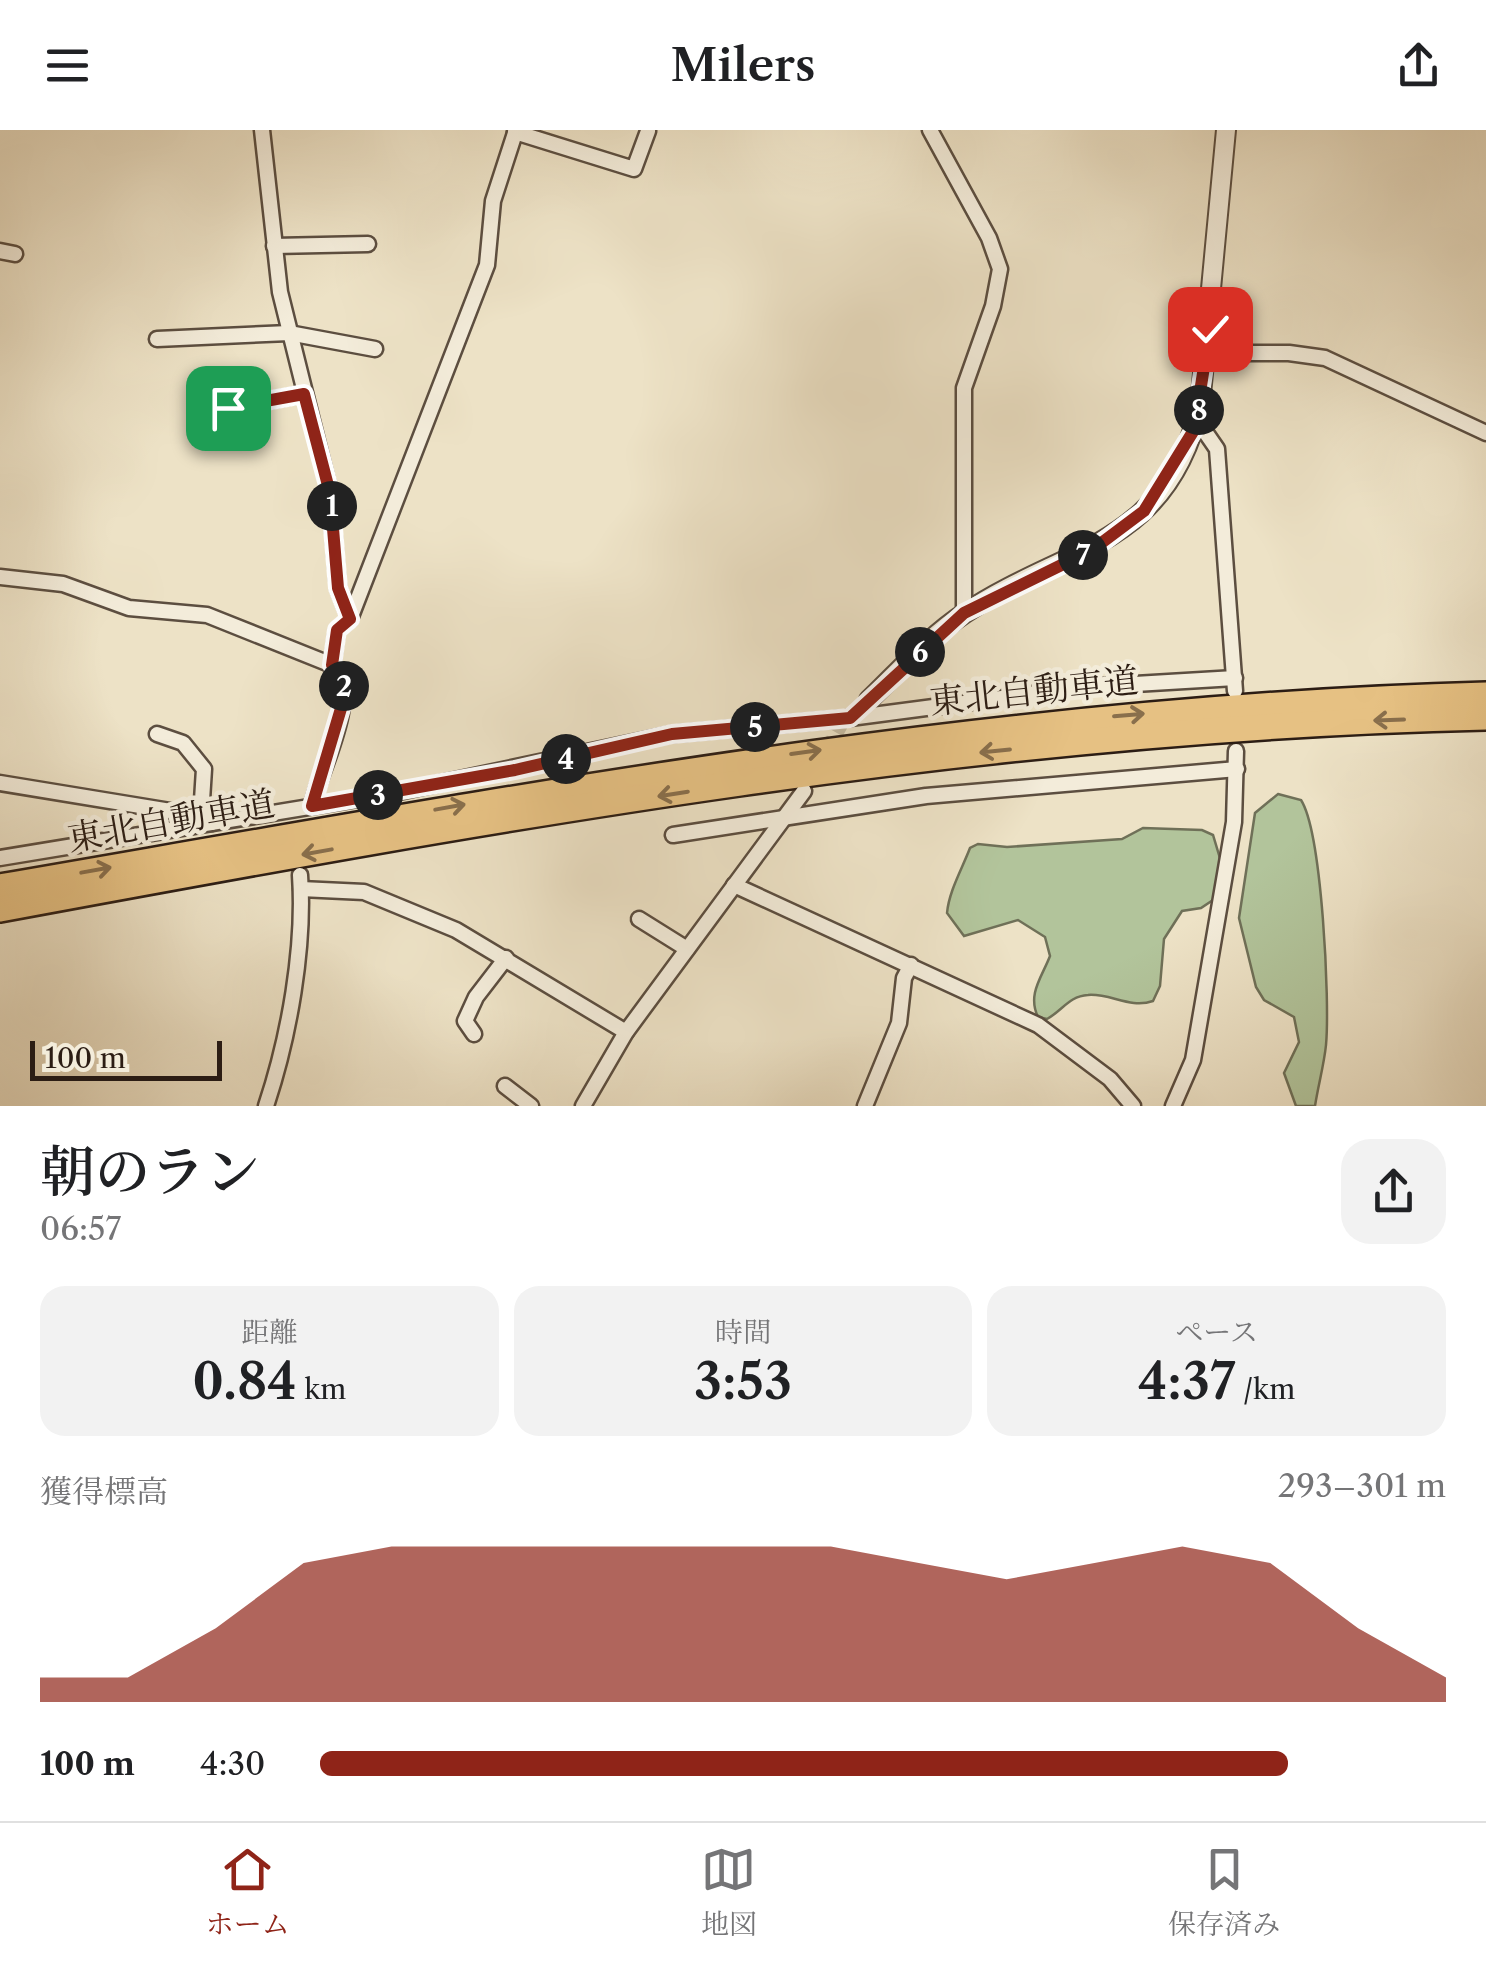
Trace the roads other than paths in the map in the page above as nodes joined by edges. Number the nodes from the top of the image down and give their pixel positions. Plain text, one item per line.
1 (262, 130) edge
2 (930, 130) edge
3 (1226, 130) edge
4 (516, 131) edge
5 (648, 131) edge
6 (368, 244) dead end
7 (274, 246) junction
8 (288, 333) junction
9 (156, 339) dead end
10 (375, 349) dead end
11 (1207, 353) junction
12 (304, 394) junction
13 (228, 408) dead end
14 (1197, 420) junction
15 (1486, 433) edge
16 (0, 577) edge
17 (964, 613) junction
18 (350, 619) junction
19 (332, 665) junction
20 (1486, 695) edge
21 (869, 700) joint
22 (1486, 717) edge
23 (846, 722) junction
24 (157, 734) dead end
25 (1236, 751) dead end
26 (1237, 769) junction
27 (0, 783) edge
28 (804, 791) dead end
29 (312, 806) junction
30 (206, 819) junction
31 (785, 819) junction
32 (673, 835) dead end
33 (0, 858) edge
34 (734, 885) junction
35 (0, 887) edge
36 (0, 908) edge
37 (639, 919) dead end
38 (687, 949) junction
39 (506, 958) junction
40 (911, 965) junction
41 (626, 1032) junction
42 (474, 1034) dead end
43 (505, 1086) dead end
44 (266, 1106) edge
45 (531, 1106) edge
46 (583, 1106) edge
47 (865, 1106) edge
48 (1133, 1106) edge
49 (1173, 1106) edge

1 - 7 street
2 - 17 street
3 - 11 street
4 - 5 street
4 - 18 street
6 - 7 street
7 - 8 street
8 - 9 street
8 - 10 street
8 - 12 street
11 - 14 street
11 - 15 street
12 - 13 street
12 - 18 street
14 - 17 street
14 - 23 street
16 - 19 street
17 - 21 street
18 - 19 street
19 - 29 street
35 -> 20 highway, 東北自動車道
21 - 23 street
22 -> 36 highway, 東北自動車道
23 - 29 street
24 - 30 street
25 - 26 street
26 - 31 street
26 - 49 street
27 - 30 street
28 - 31 street
29 - 30 street
30 - 33 street
31 - 32 street
31 - 34 street
34 - 38 street
34 - 40 street
37 - 38 street
38 - 41 street
39 - 41 street
39 - 42 street
39 - 44 street
40 - 47 street
40 - 48 street
41 - 46 street
43 - 45 street

